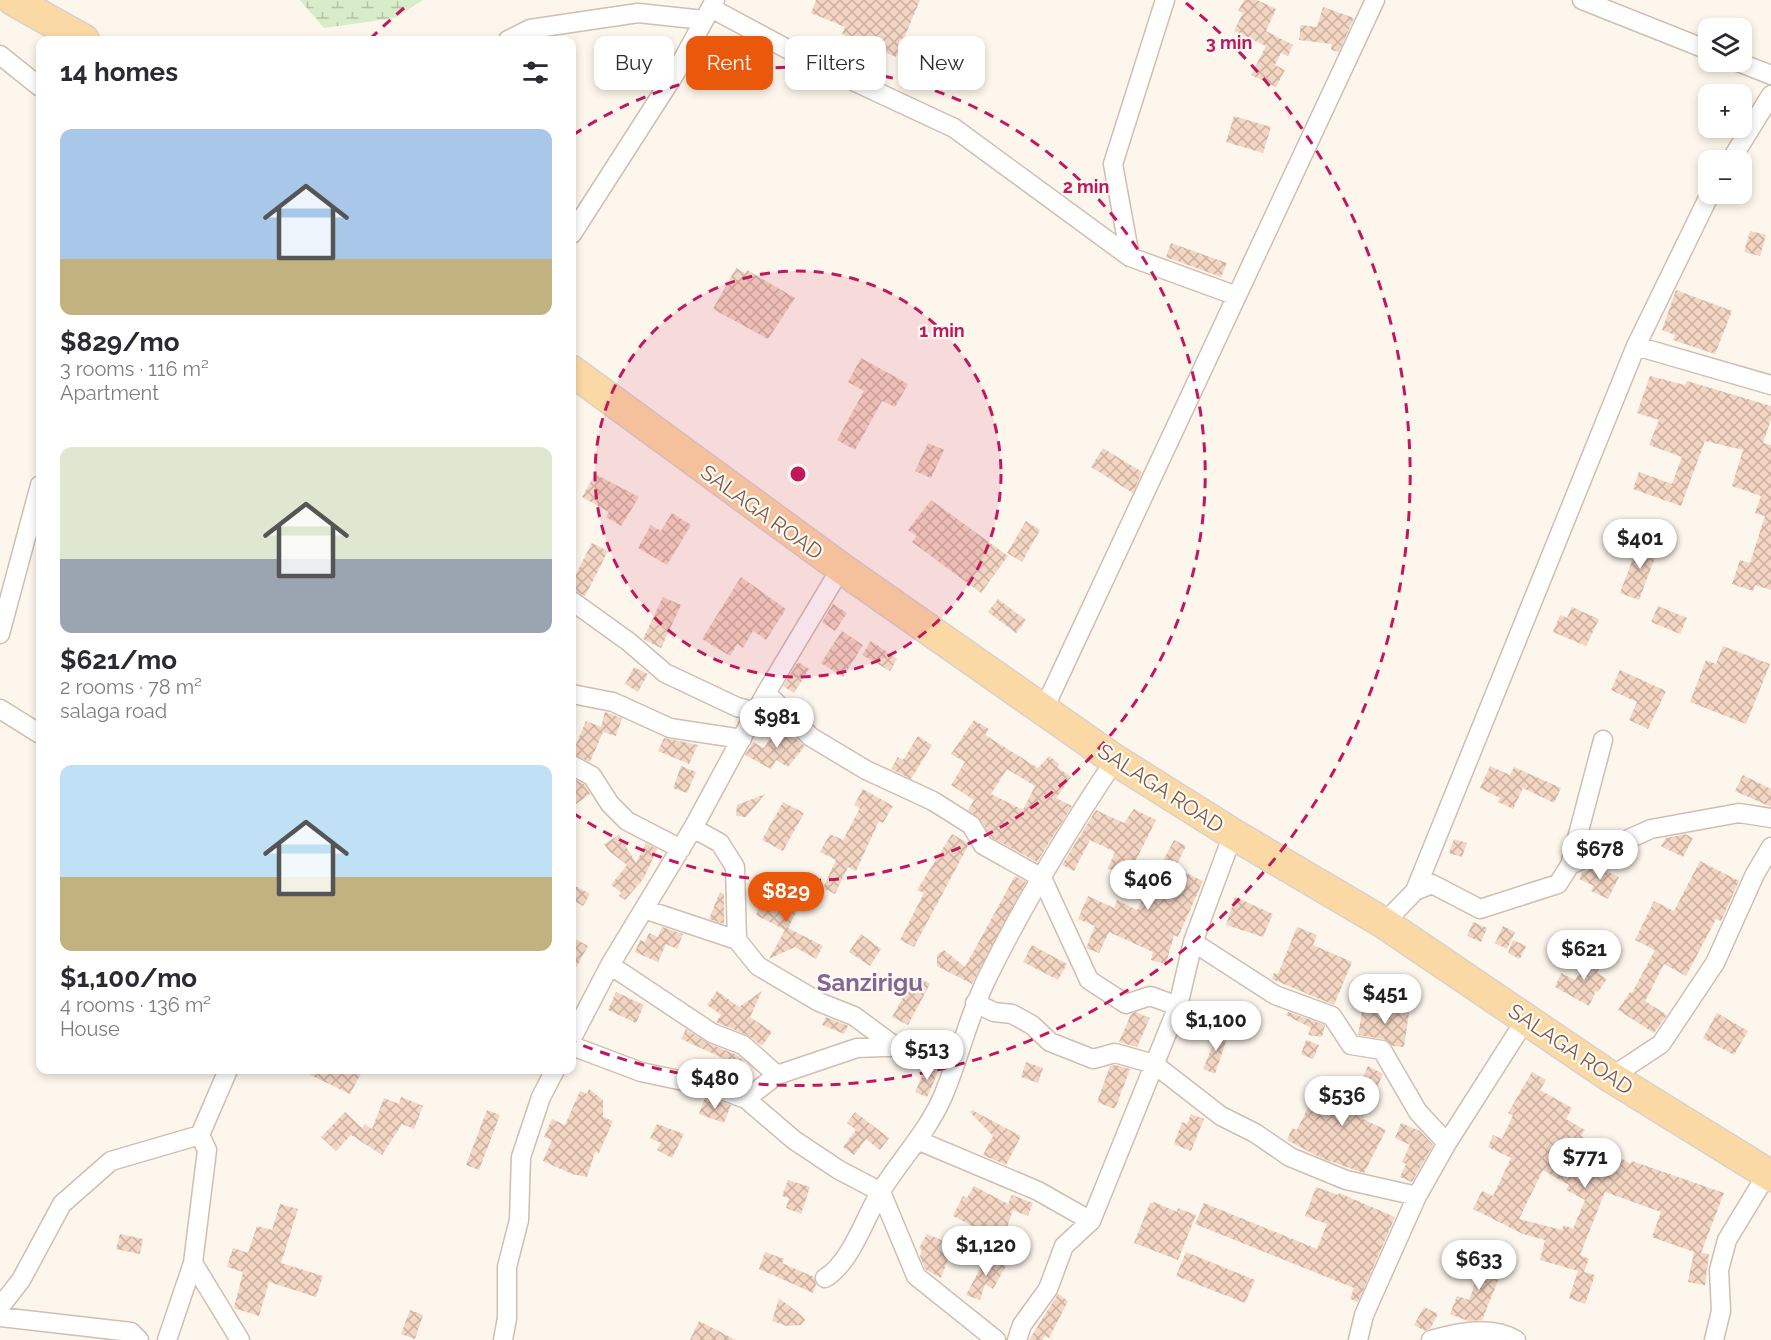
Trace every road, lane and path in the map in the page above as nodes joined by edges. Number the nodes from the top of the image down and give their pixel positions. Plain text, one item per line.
1 (13, 0) edge
2 (1165, 0) edge
3 (1375, 0) edge
4 (1582, 0) edge
5 (710, 9) edge
6 (77, 36) edge
7 (516, 36) edge
8 (1698, 46) edge
9 (0, 55) edge
10 (1752, 68) edge
11 (1771, 75) edge
12 (36, 84) edge
13 (1771, 95) edge
14 (1737, 150) edge
15 (1705, 204) edge
16 (576, 228) edge
17 (1130, 257) junction
18 (1238, 296) junction
19 (1636, 346) junction
20 (576, 374) edge
21 (1771, 385) edge
22 (36, 500) edge
23 (841, 568) junction
24 (576, 604) edge
25 (0, 634) edge
26 (766, 693) junction
27 (576, 695) edge
28 (0, 709) edge
29 (1043, 711) junction
30 (756, 712) junction
31 (36, 732) edge
32 (742, 739) junction
33 (1603, 740) dead end
34 (1115, 760) junction
35 (576, 767) edge
36 (1771, 818) edge
37 (693, 828) junction
38 (1233, 834) junction
39 (1771, 847) edge
40 (681, 849) junction
41 (1570, 865) junction
42 (1042, 878) junction
43 (1415, 891) junction
44 (645, 909) junction
45 (1384, 923) junction
46 (737, 940) junction
47 (1193, 942) junction
48 (610, 965) junction
49 (975, 1002) junction
50 (1178, 1006) junction
51 (1526, 1019) junction
52 (576, 1030) edge
53 (896, 1047) junction
54 (576, 1048) edge
55 (957, 1053) junction
56 (1154, 1064) junction
57 (226, 1074) edge
58 (553, 1074) edge
59 (777, 1075) junction
60 (1611, 1077) junction
61 (746, 1099) junction
62 (200, 1135) junction
63 (917, 1140) junction
64 (1447, 1143) junction
65 (1769, 1175) edge
66 (881, 1192) junction
67 (1417, 1196) junction
68 (1091, 1221) junction
69 (193, 1263) junction
70 (825, 1278) dead end
71 (0, 1307) edge
72 (0, 1317) edge
73 (139, 1340) edge
74 (167, 1340) edge
75 (240, 1340) edge
76 (503, 1340) edge
77 (996, 1340) edge
78 (1017, 1340) edge
79 (1358, 1340) edge
80 (1431, 1340) edge
81 (1516, 1340) edge
82 (1714, 1340) edge

1 - 6 main road
2 - 17 street
3 - 18 street
4 - 8 street
5 - 7 street
5 - 16 street
5 - 17 street
9 - 12 street
10 - 11 street
13 - 14 street
15 - 19 street
17 - 18 street
18 - 29 street
19 - 21 street
19 - 43 street
20 - 23 main road, SALAGA ROAD
22 - 25 street
23 - 26 street
23 - 29 main road, SALAGA ROAD
24 - 30 street
26 - 30 street
26 - 42 street
27 - 32 street
28 - 31 street
29 - 34 main road, SALAGA ROAD
30 - 32 street
32 - 37 street
33 - 41 street
34 - 38 main road, SALAGA ROAD
34 - 42 street
35 - 40 street
36 - 41 street
37 - 40 street
37 - 46 street
38 - 45 main road, SALAGA ROAD
38 - 47 street
39 - 60 street
40 - 44 street
41 - 43 street
42 - 49 street
42 - 50 street
43 - 45 street
44 - 46 street
44 - 48 street
45 - 51 main road, SALAGA ROAD
46 - 53 street
47 - 50 street
47 - 64 street
48 - 52 street
48 - 59 street
49 - 55 street
49 - 56 street
50 - 56 street
51 - 60 main road, SALAGA ROAD
51 - 64 street
53 - 55 street
53 - 59 street
54 - 61 street
55 - 63 street
56 - 67 street
56 - 68 street
57 - 62 street
58 - 76 street
59 - 61 street
60 - 65 main road, SALAGA ROAD
61 - 66 street
62 - 69 street
62 - 71 street
63 - 66 street
63 - 68 street
64 - 67 street
65 - 82 street
66 - 70 street
66 - 77 street
67 - 79 street
68 - 78 street
69 - 74 street
69 - 75 street
72 - 73 street
80 - 81 street

